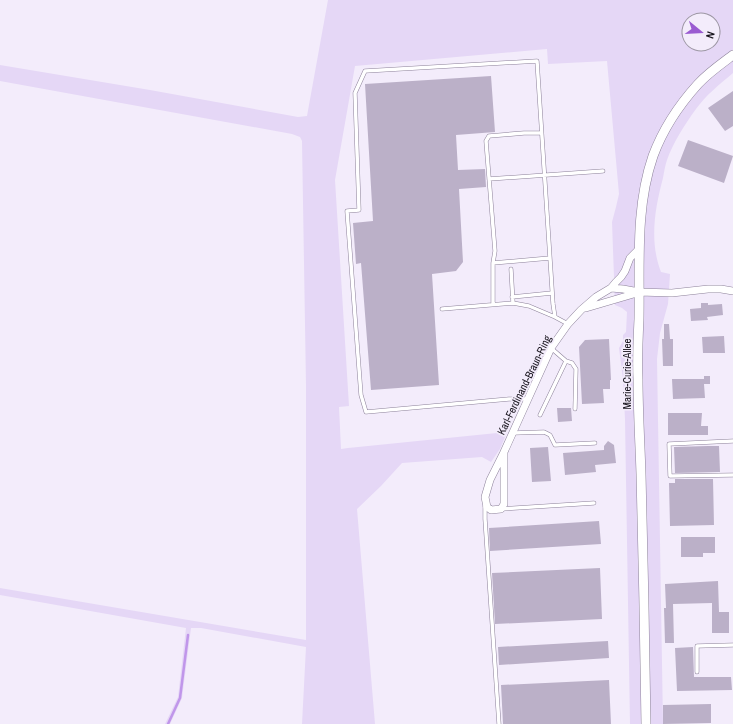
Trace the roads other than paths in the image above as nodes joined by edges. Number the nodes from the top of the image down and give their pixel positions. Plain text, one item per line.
1 (733, 55) edge
2 (542, 133) junction
3 (603, 171) dead end
4 (544, 175) junction
5 (489, 179) junction
6 (639, 249) junction
7 (550, 258) junction
8 (493, 263) junction
9 (511, 269) dead end
10 (611, 288) junction
11 (733, 291) edge
12 (639, 292) junction
13 (552, 293) junction
14 (512, 296) junction
15 (513, 303) junction
16 (493, 304) junction
17 (442, 308) dead end
18 (581, 310) junction
19 (555, 317) junction
20 (568, 324) junction
21 (551, 348) junction
22 (566, 361) junction
23 (528, 399) junction
24 (575, 409) dead end
25 (540, 416) dead end
26 (512, 433) junction
27 (733, 441) edge
28 (595, 443) dead end
29 (504, 452) junction
30 (733, 475) edge
31 (485, 497) junction
32 (594, 503) dead end
33 (501, 509) junction
34 (733, 645) edge
35 (697, 672) dead end
36 (499, 724) edge
37 (646, 724) edge

1 - 6 main road, Marie-Curie-Allee
2 - 4 lane
2 - 5 lane
2 - 23 lane
3 - 4 lane
4 - 5 lane
4 - 7 lane
5 - 8 lane
6 - 10 street, Karl-Ferdinand-Braun-Ring
6 - 12 main road, Marie-Curie-Allee
7 - 8 lane
7 - 13 lane
8 - 16 lane
9 - 14 lane
10 - 12 street
10 - 18 street, Karl-Ferdinand-Braun-Ring
11 - 12 street
12 - 18 street, Karl-Ferdinand-Braun-Ring
12 - 37 main road, Marie-Curie-Allee
13 - 14 lane
13 - 19 lane
14 - 15 lane
15 - 16 lane
15 - 19 lane
16 - 17 lane
18 - 20 street, Karl-Ferdinand-Braun-Ring
19 - 20 lane
20 - 21 street, Karl-Ferdinand-Braun-Ring
21 - 22 lane
21 - 23 street, Karl-Ferdinand-Braun-Ring
22 - 24 lane
22 - 25 lane
23 - 26 street, Karl-Ferdinand-Braun-Ring
26 - 28 lane
26 - 29 street, Karl-Ferdinand-Braun-Ring
27 - 30 lane
29 - 31 street, Karl-Ferdinand-Braun-Ring
29 - 33 street, Karl-Ferdinand-Braun-Ring
31 - 33 street
31 - 36 lane
32 - 33 lane
34 - 35 lane

